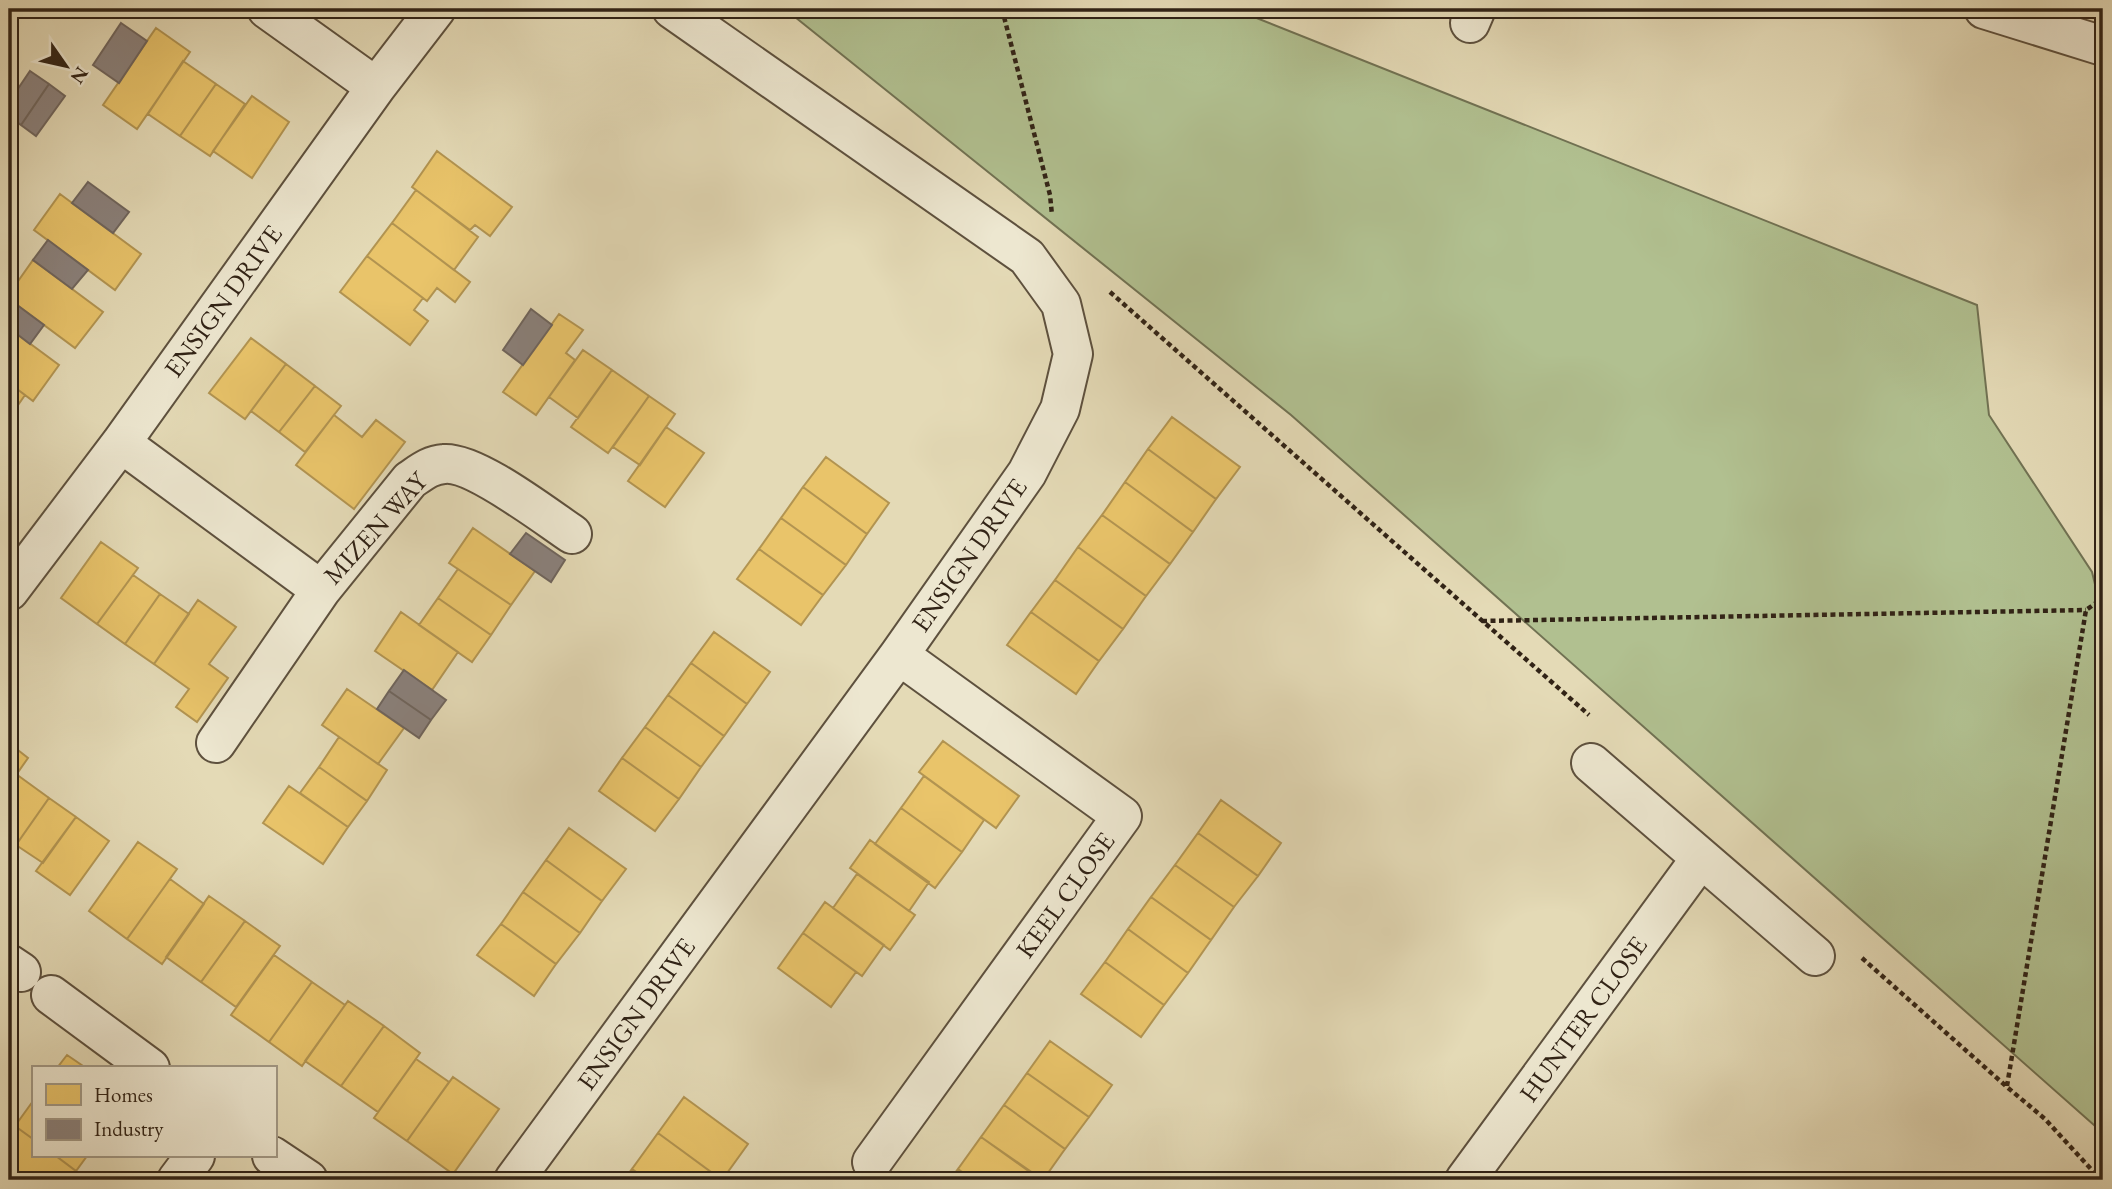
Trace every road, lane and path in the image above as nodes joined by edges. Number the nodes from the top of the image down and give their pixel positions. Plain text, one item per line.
1 (267, 9) edge
2 (436, 9) edge
3 (672, 9) edge
4 (1002, 9) edge
5 (1984, 9) edge
6 (2103, 46) edge
7 (376, 87) junction
8 (1027, 257) junction
9 (1107, 289) dead end
10 (121, 443) junction
11 (572, 534) dead end
12 (321, 590) junction
13 (9, 591) edge
14 (2103, 598) edge
15 (2086, 610) junction
16 (1482, 621) junction
17 (899, 655) junction
18 (1594, 720) dead end
19 (216, 743) dead end
20 (1591, 763) dead end
21 (1701, 858) junction
22 (1855, 951) dead end
23 (1815, 956) dead end
24 (51, 995) dead end
25 (147, 1066) edge
26 (2007, 1087) junction
27 (194, 1158) edge
28 (275, 1158) edge
29 (872, 1162) dead end
30 (177, 1180) edge
31 (308, 1180) edge
32 (514, 1180) edge
33 (1465, 1180) edge
34 (2101, 1180) edge

1 - 7 street
2 - 7 street, ENSIGN DRIVE
3 - 8 street, ENSIGN DRIVE
4 - 8 path
5 - 6 street
7 - 10 street, ENSIGN DRIVE
8 - 17 street, ENSIGN DRIVE
9 - 16 path
10 - 12 street, MIZEN WAY
10 - 13 street, ENSIGN DRIVE
11 - 12 street, MIZEN WAY
12 - 19 street
14 - 15 path
15 - 16 path
15 - 26 path
16 - 18 path
17 - 29 street, KEEL CLOSE
17 - 32 street, ENSIGN DRIVE
20 - 21 street
21 - 23 street
21 - 33 street, HUNTER CLOSE
22 - 26 path
24 - 25 street
26 - 34 path
27 - 30 street
28 - 31 street

